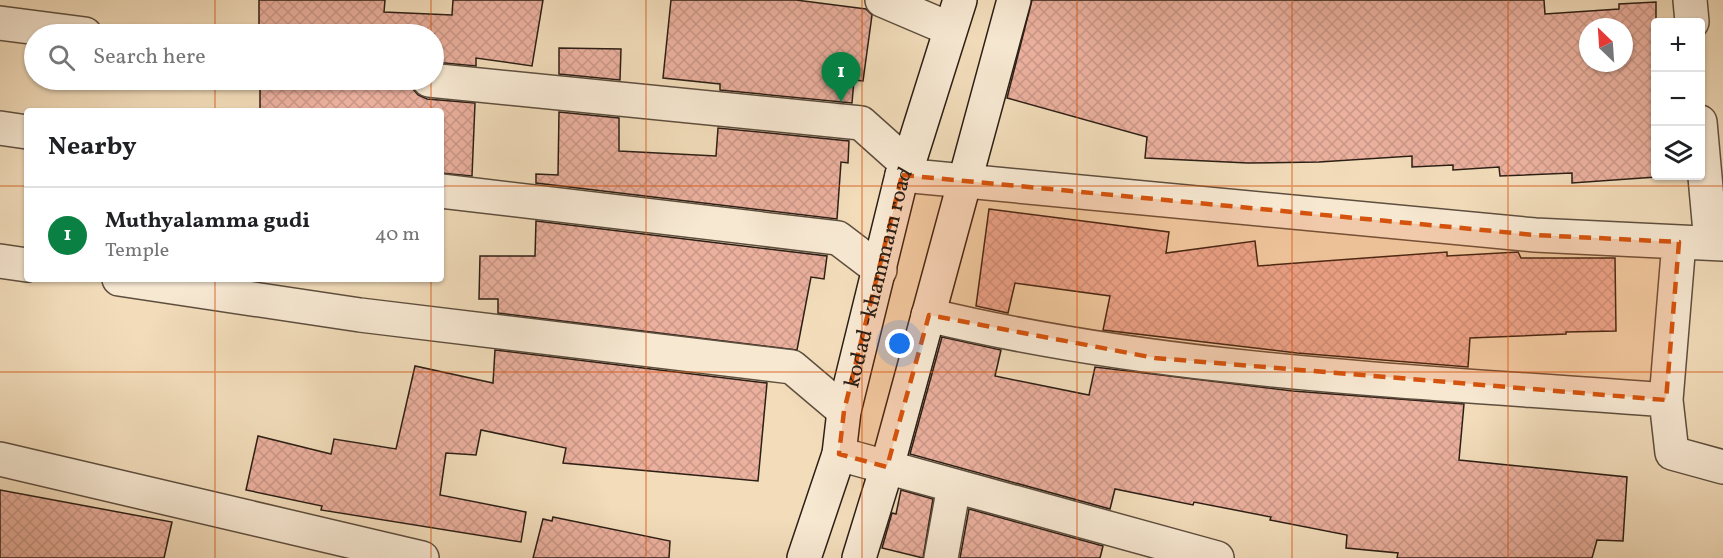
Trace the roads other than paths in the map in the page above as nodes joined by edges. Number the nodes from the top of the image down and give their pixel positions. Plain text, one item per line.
1 (882, 0) edge
2 (1014, 0) edge
3 (1690, 0) edge
4 (955, 15) edge
5 (1692, 18) edge
6 (0, 23) edge
7 (24, 26) edge
8 (444, 81) edge
9 (1702, 126) edge
10 (0, 128) edge
11 (24, 132) edge
12 (905, 170) junction
13 (965, 181) junction
14 (444, 191) edge
15 (1679, 242) junction
16 (1717, 244) edge
17 (0, 261) edge
18 (24, 265) edge
19 (880, 270) junction
20 (139, 282) edge
21 (928, 315) junction
22 (1666, 400) junction
23 (844, 411) junction
24 (839, 454) junction
25 (0, 459) edge
26 (887, 467) junction
27 (1723, 467) edge
28 (954, 486) junction
29 (422, 558) edge
30 (804, 558) edge
31 (859, 558) edge
32 (941, 558) edge
33 (1217, 558) edge

1 - 4 street
2 - 13 street
3 - 5 street
4 - 12 street, kodad -khammam road
6 - 7 street
8 - 12 street
9 - 16 street
10 - 11 street
12 - 13 street
12 - 19 street, kodad -khammam road
13 - 15 street
13 - 21 street
14 - 19 street
15 - 16 street
15 - 22 street
17 - 18 street
19 - 23 street, kodad -khammam road
20 - 23 street
21 - 22 street
21 - 26 street
22 - 27 street
23 - 24 street, kodad -khammam road
24 - 26 street
24 - 30 street, kodad -khammam road
25 - 29 street
26 - 28 street
26 - 31 street
28 - 32 street
28 - 33 street

